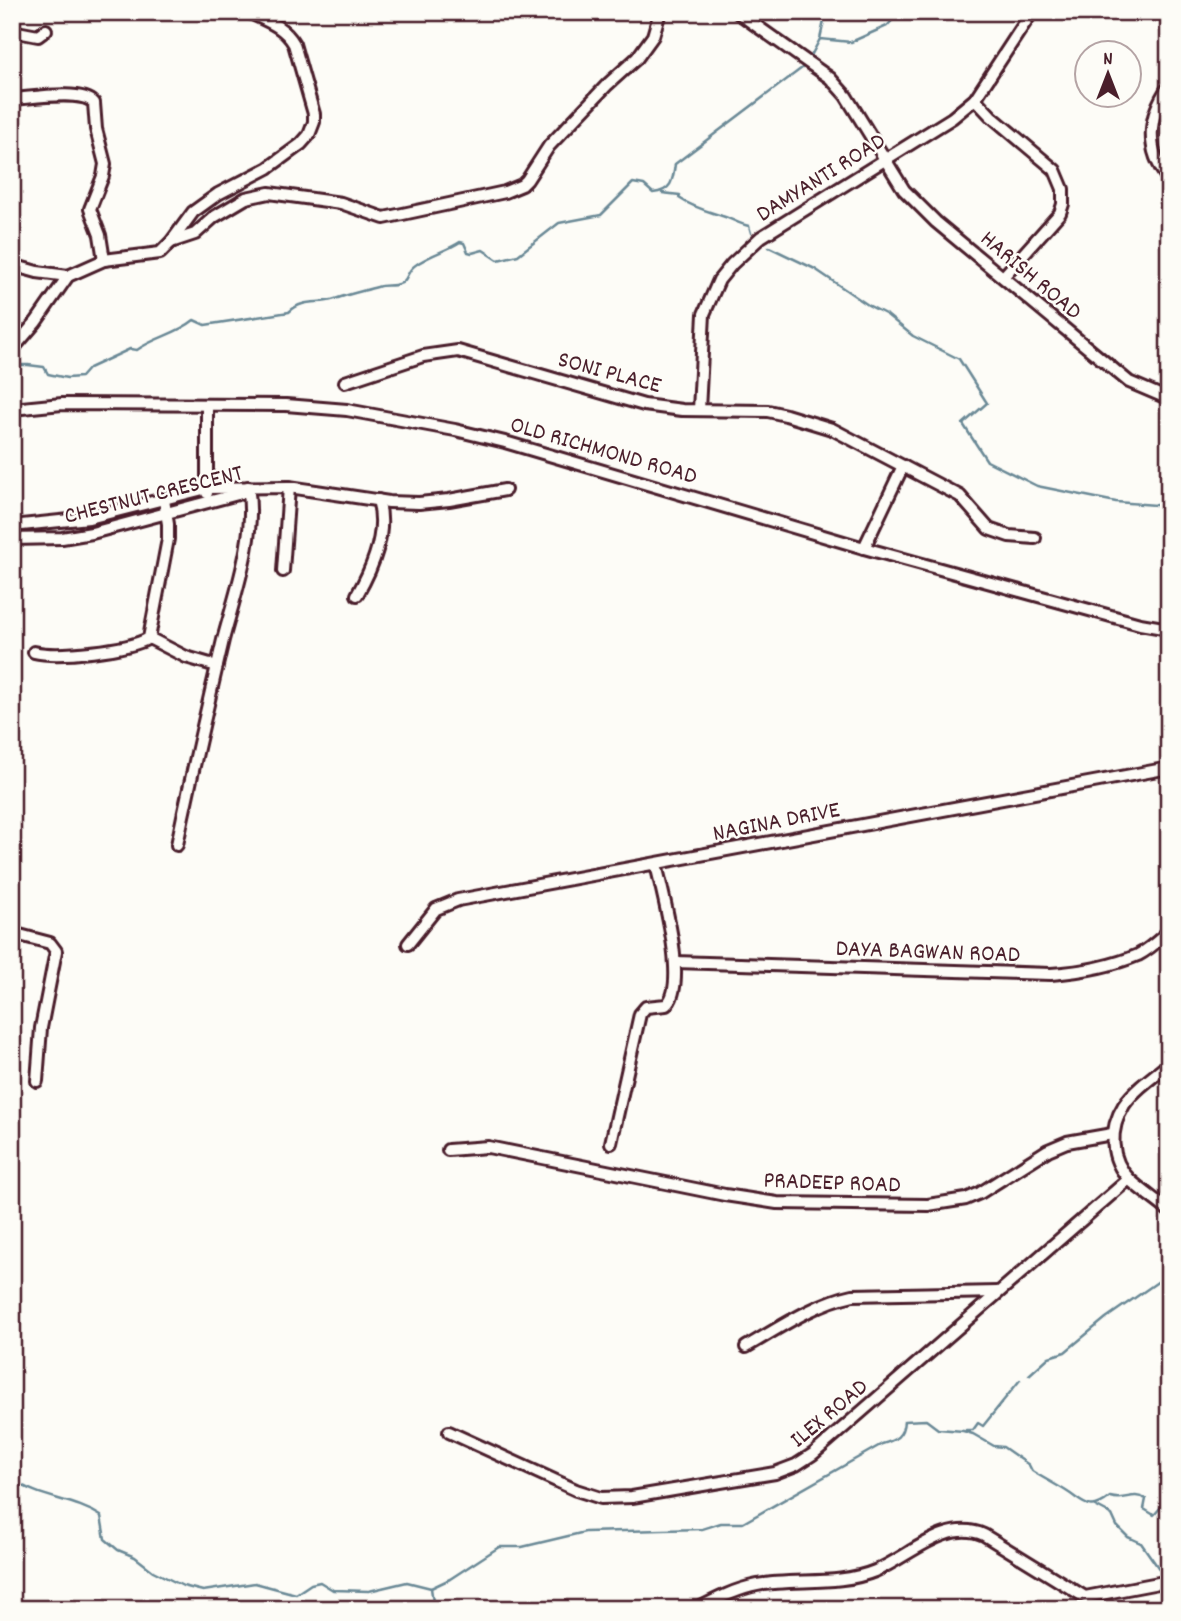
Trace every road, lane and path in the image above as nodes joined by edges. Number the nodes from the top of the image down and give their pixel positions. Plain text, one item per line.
1 (248, 12) edge
2 (660, 12) edge
3 (737, 12) edge
4 (1032, 12) edge
5 (46, 30) dead end
6 (12, 31) edge
7 (1169, 86) edge
8 (12, 99) edge
9 (975, 99) junction
10 (885, 160) junction
11 (1169, 180) edge
12 (171, 242) junction
13 (104, 260) junction
14 (12, 265) edge
15 (68, 276) junction
16 (1003, 277) junction
17 (12, 350) edge
18 (345, 382) dead end
19 (1169, 399) edge
20 (206, 405) junction
21 (12, 409) edge
22 (699, 410) junction
23 (903, 466) junction
24 (289, 487) junction
25 (207, 488) junction
26 (248, 489) junction
27 (505, 489) dead end
28 (164, 500) junction
29 (377, 500) junction
30 (208, 503) junction
31 (167, 514) junction
32 (12, 526) edge
33 (1035, 538) dead end
34 (12, 539) edge
35 (864, 548) junction
36 (283, 570) dead end
37 (357, 595) dead end
38 (1169, 629) edge
39 (149, 638) junction
40 (34, 652) dead end
41 (217, 666) junction
42 (1169, 768) edge
43 (177, 845) dead end
44 (656, 864) junction
45 (1169, 931) edge
46 (12, 933) edge
47 (408, 944) dead end
48 (675, 962) junction
49 (1169, 1064) edge
50 (37, 1082) dead end
51 (1112, 1134) junction
52 (611, 1143) dead end
53 (448, 1150) dead end
54 (1129, 1179) junction
55 (1169, 1211) edge
56 (998, 1292) junction
57 (746, 1347) dead end
58 (449, 1432) dead end
59 (1169, 1581) edge
60 (1085, 1603) edge
61 (697, 1609) edge

1 - 12 street
2 - 12 street
3 - 10 street, HARISH ROAD
4 - 9 street, DAMYANTI ROAD
5 - 6 street
7 - 11 street
8 - 13 street
9 - 10 street, DAMYANTI ROAD
9 - 16 street
10 - 16 street, HARISH ROAD
10 - 22 street, DAMYANTI ROAD
12 - 13 street
13 - 15 street
14 - 15 street
15 - 17 street
16 - 19 street, HARISH ROAD
18 - 22 street, SONI PLACE
20 - 21 street, OLD RICHMOND ROAD
20 - 25 street
20 - 35 street, OLD RICHMOND ROAD
22 - 23 street, SONI PLACE
23 - 33 street, SONI PLACE
23 - 35 street
24 - 26 street, CHESTNUT CRESCENT
24 - 29 street, CHESTNUT CRESCENT
24 - 36 street
25 - 26 street, CHESTNUT CRESCENT
25 - 28 street, CHESTNUT CRESCENT
25 - 30 street
26 - 30 street, CHESTNUT CRESCENT
26 - 41 street
27 - 29 street, CHESTNUT CRESCENT
28 - 31 street
28 - 32 street, CHESTNUT CRESCENT
29 - 37 street
30 - 31 street, CHESTNUT CRESCENT
31 - 34 street, CHESTNUT CRESCENT
31 - 39 street
35 - 38 street, OLD RICHMOND ROAD
39 - 40 street
39 - 41 street
41 - 43 street
42 - 44 street, NAGINA DRIVE
44 - 47 street, NAGINA DRIVE
44 - 48 street
45 - 48 street, DAYA BAGWAN ROAD
46 - 50 street
48 - 52 street
49 - 51 street
51 - 53 street, PRADEEP ROAD
51 - 54 street
54 - 55 street
54 - 56 street, ILEX ROAD
56 - 57 street
56 - 58 street, ILEX ROAD
59 - 60 street
60 - 61 street

